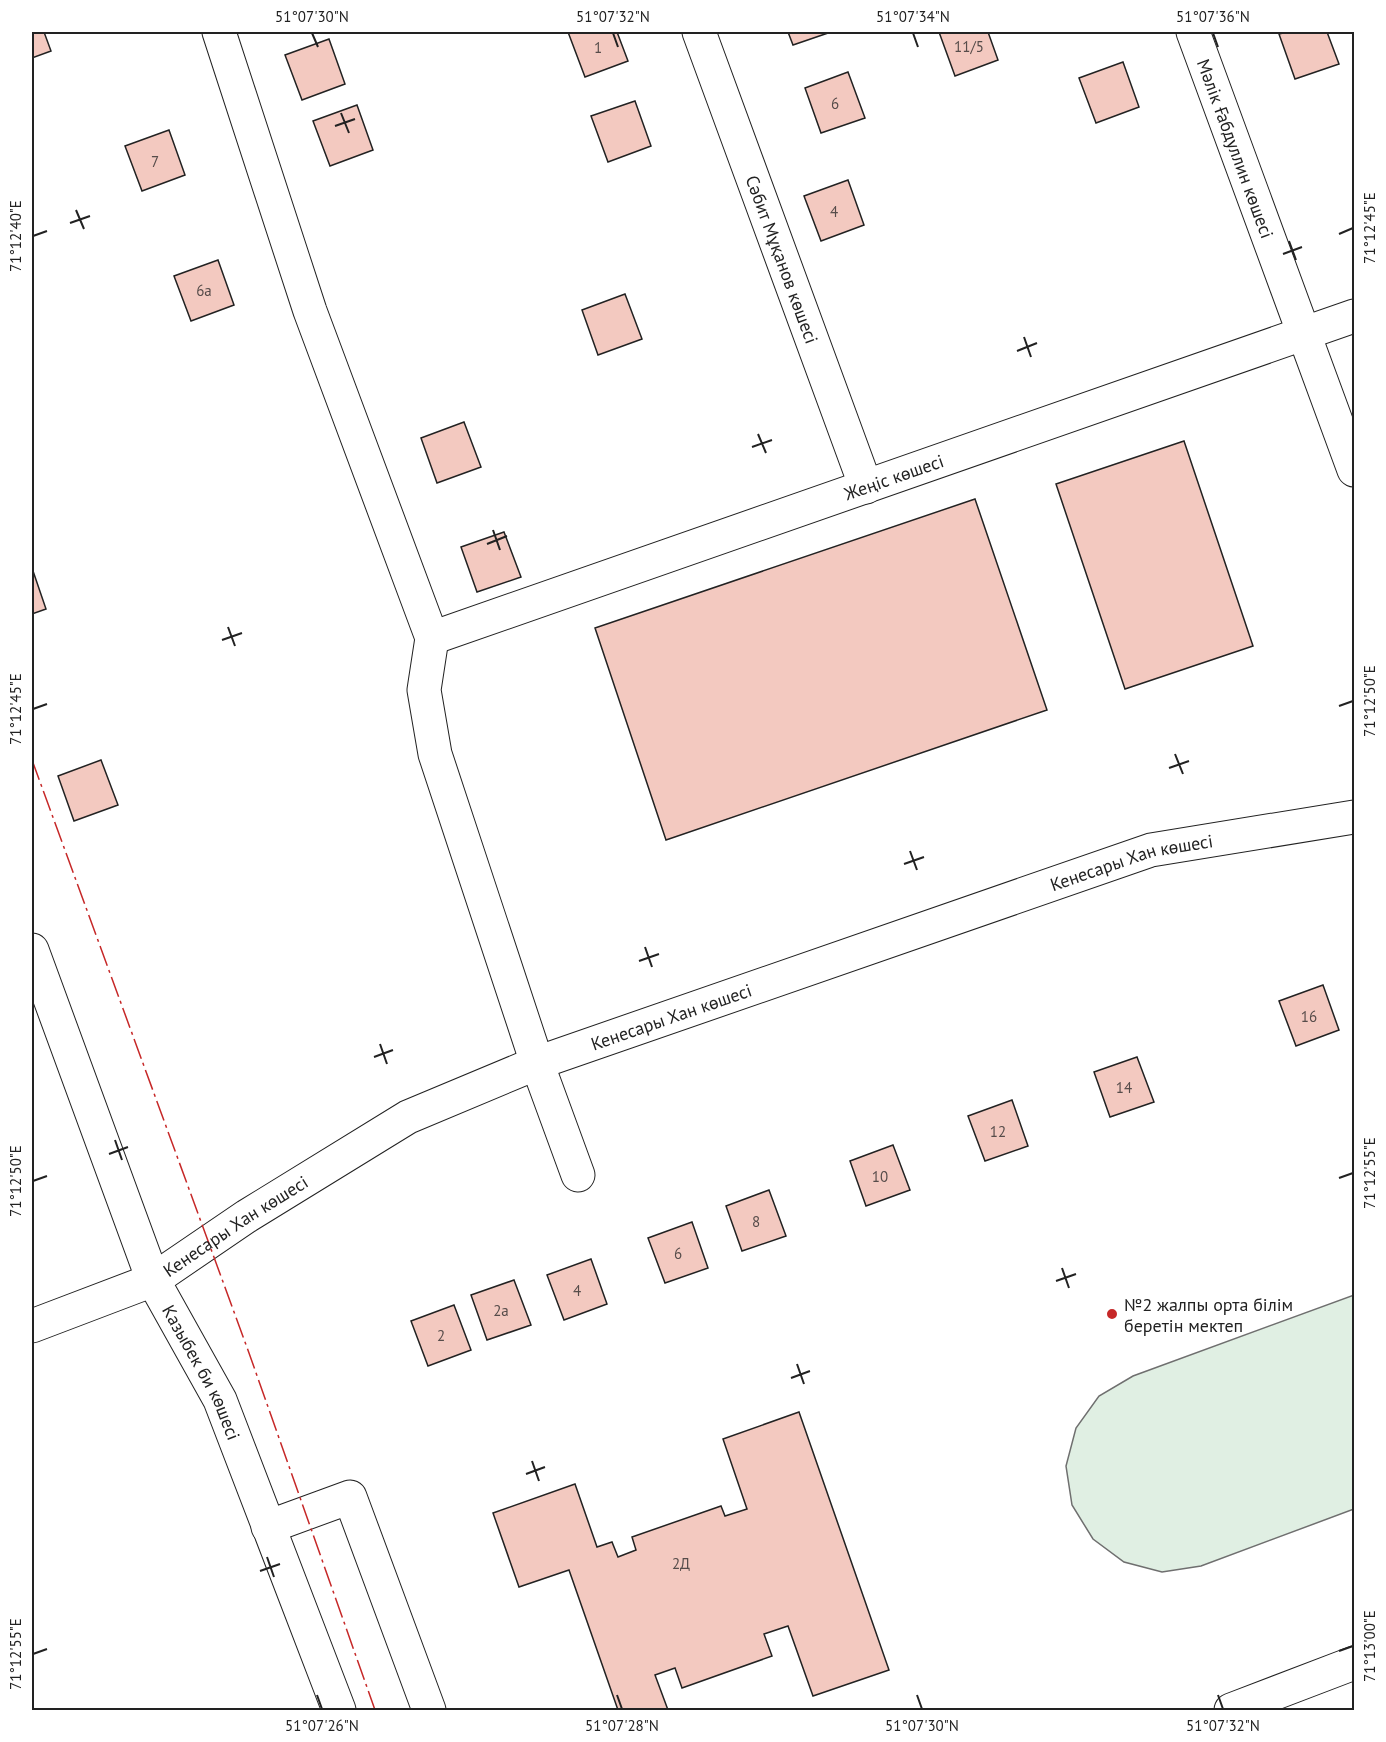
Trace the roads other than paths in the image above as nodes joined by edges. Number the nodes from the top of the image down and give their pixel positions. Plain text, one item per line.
1 (219, 32) edge
2 (699, 32) edge
3 (1193, 32) edge
4 (1354, 316) edge
5 (1304, 333) junction
6 (1354, 470) edge
7 (866, 487) junction
8 (432, 638) junction
9 (1354, 817) edge
10 (32, 950) edge
11 (537, 1063) junction
12 (578, 1175) dead end
13 (153, 1280) junction
14 (32, 1326) edge
15 (268, 1527) junction
16 (1354, 1663) edge
17 (339, 1710) edge
18 (429, 1710) edge
19 (1231, 1710) edge

1 - 8 street
2 - 7 street, Сәбит Мұқанов көшесі
3 - 5 street, Мәлік Ғабдуллин көшесі
4 - 5 street, Жеңіс көшесі
5 - 6 street, Мәлік Ғабдуллин көшесі
5 - 7 street, Жеңіс көшесі
7 - 8 street, Жеңіс көшесі
8 - 11 street
9 - 11 street, Кенесары Хан көшесі
10 - 13 street, Казыбек би көшесі
11 - 12 street
11 - 13 street, Кенесары Хан көшесі
13 - 14 street, Кенесары Хан көшесі
13 - 15 street, Казыбек би көшесі
15 - 17 street, Казыбек би көшесі
15 - 18 street
16 - 19 street

